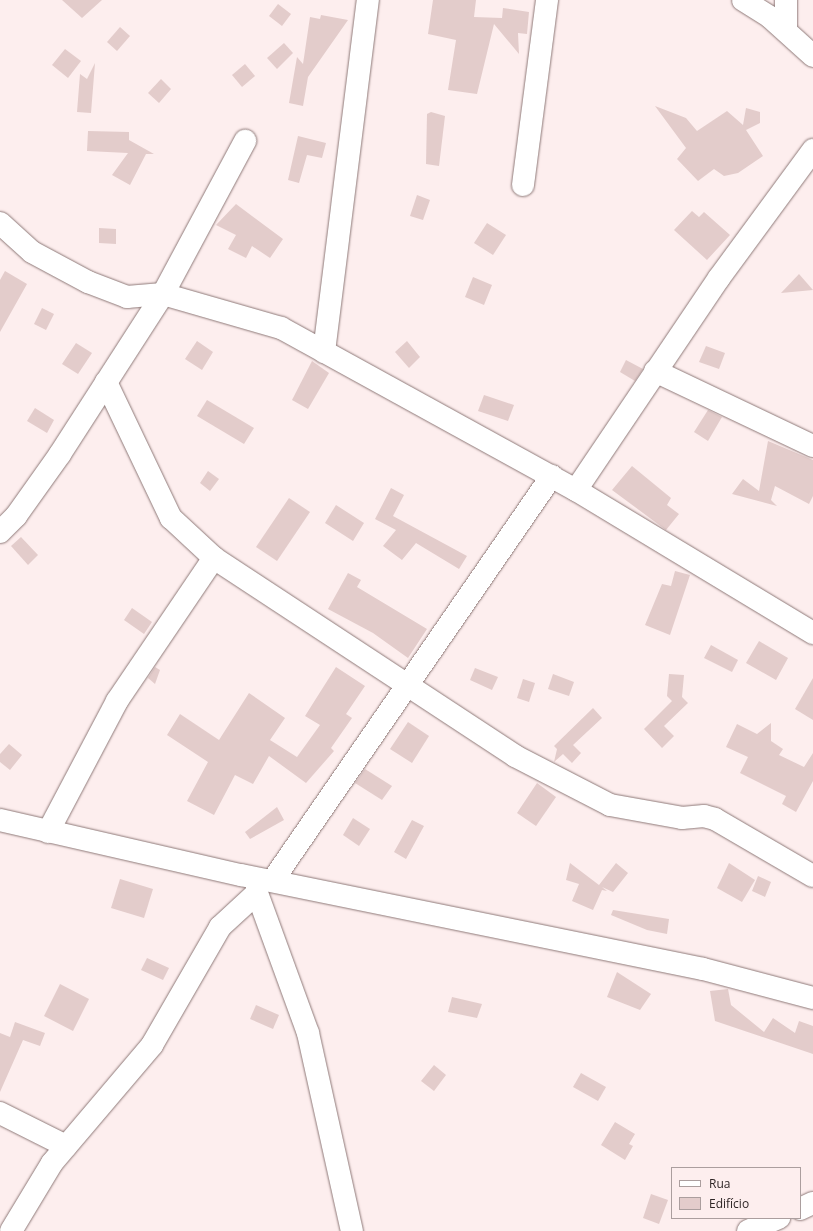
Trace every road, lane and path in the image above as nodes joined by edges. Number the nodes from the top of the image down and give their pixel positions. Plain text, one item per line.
1 (368, 0) edge
2 (547, 0) edge
3 (743, 0) edge
4 (786, 0) edge
5 (786, 30) junction
6 (813, 56) edge
7 (244, 141) dead end
8 (813, 150) edge
9 (523, 185) dead end
10 (0, 224) edge
11 (163, 294) junction
12 (324, 352) junction
13 (655, 372) junction
14 (106, 382) junction
15 (813, 446) edge
16 (552, 476) junction
17 (576, 490) junction
18 (0, 532) edge
19 (214, 558) junction
20 (813, 633) edge
21 (407, 684) junction
22 (0, 820) edge
23 (48, 832) junction
24 (813, 876) edge
25 (262, 883) junction
26 (813, 998) edge
27 (0, 1112) edge
28 (66, 1146) junction
29 (813, 1203) edge
30 (801, 1209) edge
31 (776, 1219) edge
32 (11, 1231) edge
33 (352, 1231) edge
34 (748, 1231) edge

1 - 12 street
2 - 9 street
3 - 5 street
4 - 5 street
5 - 6 street
7 - 11 street
8 - 13 street
10 - 11 street
11 - 12 street
11 - 14 street
12 - 16 street
13 - 15 street
13 - 17 street
14 - 18 street
14 - 19 street
16 - 17 street
16 - 21 street
17 - 20 street
19 - 21 street
19 - 23 street
21 - 24 street
21 - 25 street
22 - 23 street
23 - 25 street
25 - 26 street
25 - 28 street
25 - 33 street
27 - 28 street
28 - 32 street
29 - 30 street
31 - 34 street

